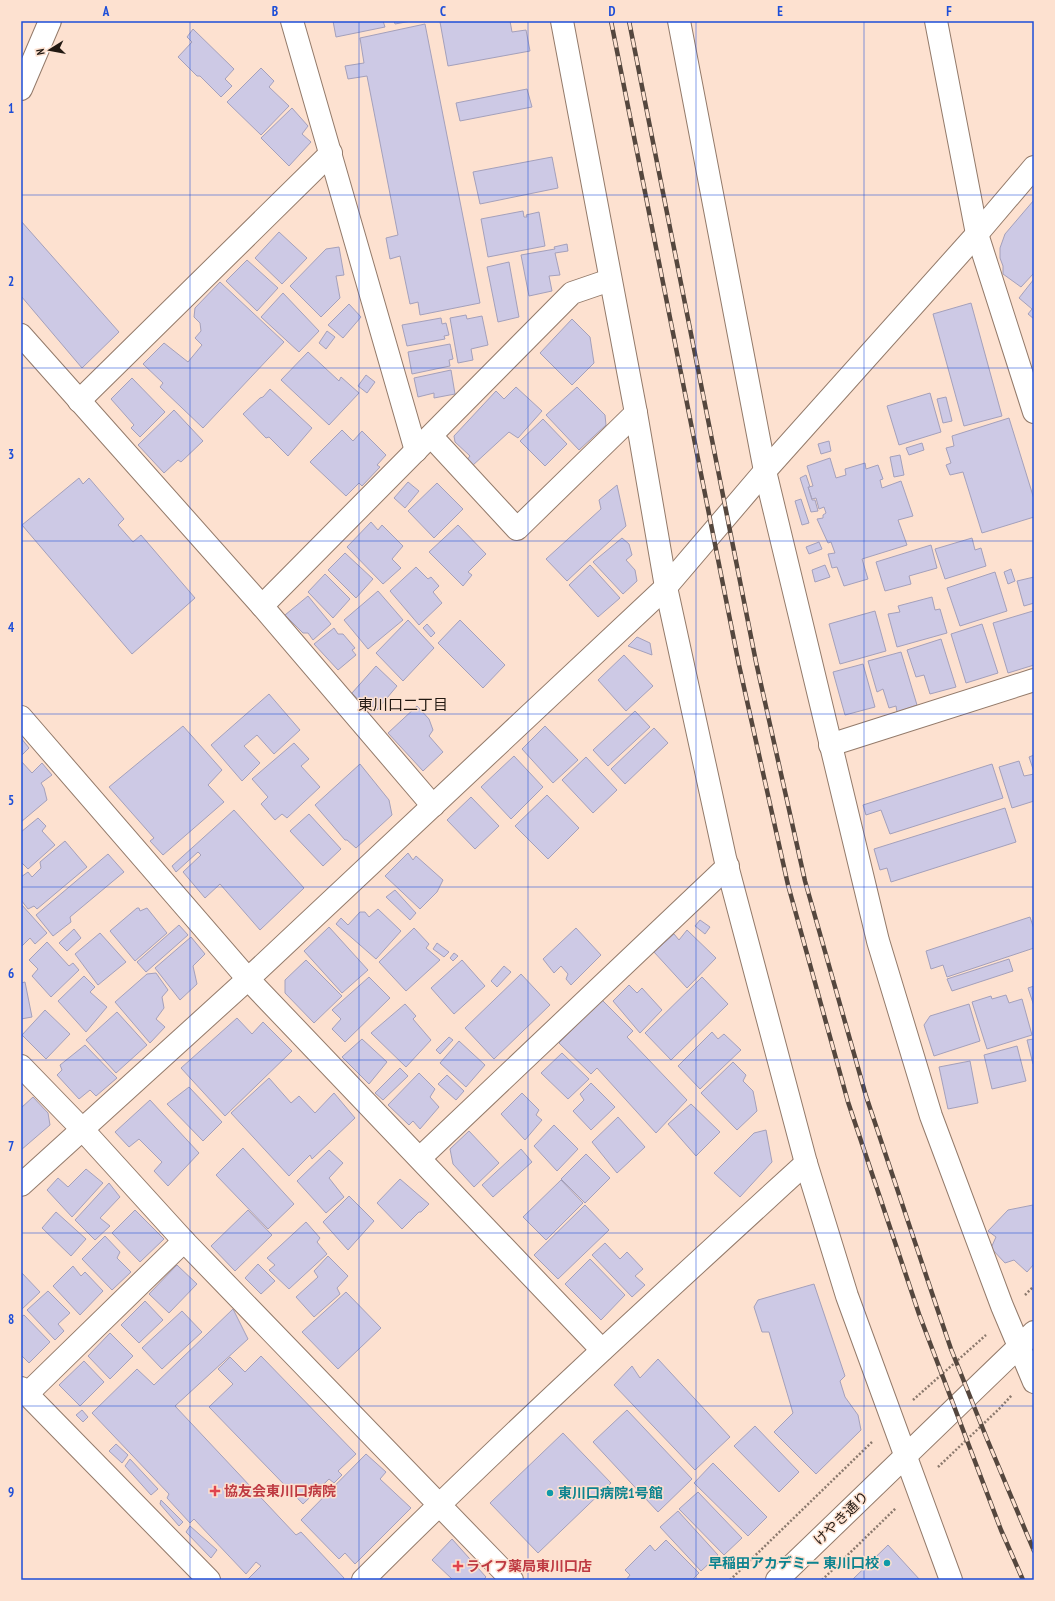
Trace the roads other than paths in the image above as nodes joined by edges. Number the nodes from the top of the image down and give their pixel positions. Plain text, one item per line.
1 (50, 21) edge
2 (292, 21) edge
3 (562, 21) edge
4 (679, 21) edge
5 (936, 21) edge
6 (21, 89) edge
7 (331, 154) junction
8 (1034, 167) edge
9 (977, 234) junction
10 (610, 280) junction
11 (21, 336) edge
12 (79, 401) junction
13 (1034, 412) edge
14 (636, 414) junction
15 (424, 444) junction
16 (765, 471) junction
17 (666, 587) junction
18 (262, 606) junction
19 (1034, 680) edge
20 (21, 717) edge
21 (830, 746) junction
22 (433, 806) junction
23 (728, 866) junction
24 (248, 979) junction
25 (21, 1066) edge
26 (83, 1130) junction
27 (420, 1158) junction
28 (806, 1163) junction
29 (21, 1186) edge
30 (184, 1241) junction
31 (1034, 1332) edge
32 (1019, 1348) junction
33 (602, 1350) junction
34 (1034, 1382) edge
35 (24, 1391) edge
36 (906, 1457) junction
37 (439, 1504) junction
38 (209, 1580) edge
39 (363, 1580) edge
40 (512, 1580) edge
41 (777, 1580) edge
42 (951, 1580) edge

1 - 6 street
2 - 7 street
3 - 10 street
4 - 16 street
5 - 9 street
7 - 12 street
7 - 15 street
8 - 9 street
9 - 13 street
9 - 16 street
10 - 14 street
10 - 15 street
11 - 12 street
12 - 18 street
14 - 15 street
14 - 17 street
15 - 18 street
16 - 17 street
16 - 21 street
17 - 22 street
17 - 23 street
18 - 22 street
19 - 21 street
20 - 24 street
21 - 32 street
22 - 24 street
23 - 27 street
23 - 28 street
24 - 26 street
24 - 27 street
25 - 26 street
26 - 29 street
26 - 30 street
27 - 33 street
28 - 33 street
28 - 36 street
30 - 35 street
30 - 37 street
31 - 32 street
32 - 34 street
32 - 36 street, けやき通り
33 - 37 street
35 - 38 street
36 - 41 street, けやき通り
36 - 42 street
37 - 39 street
37 - 40 street

